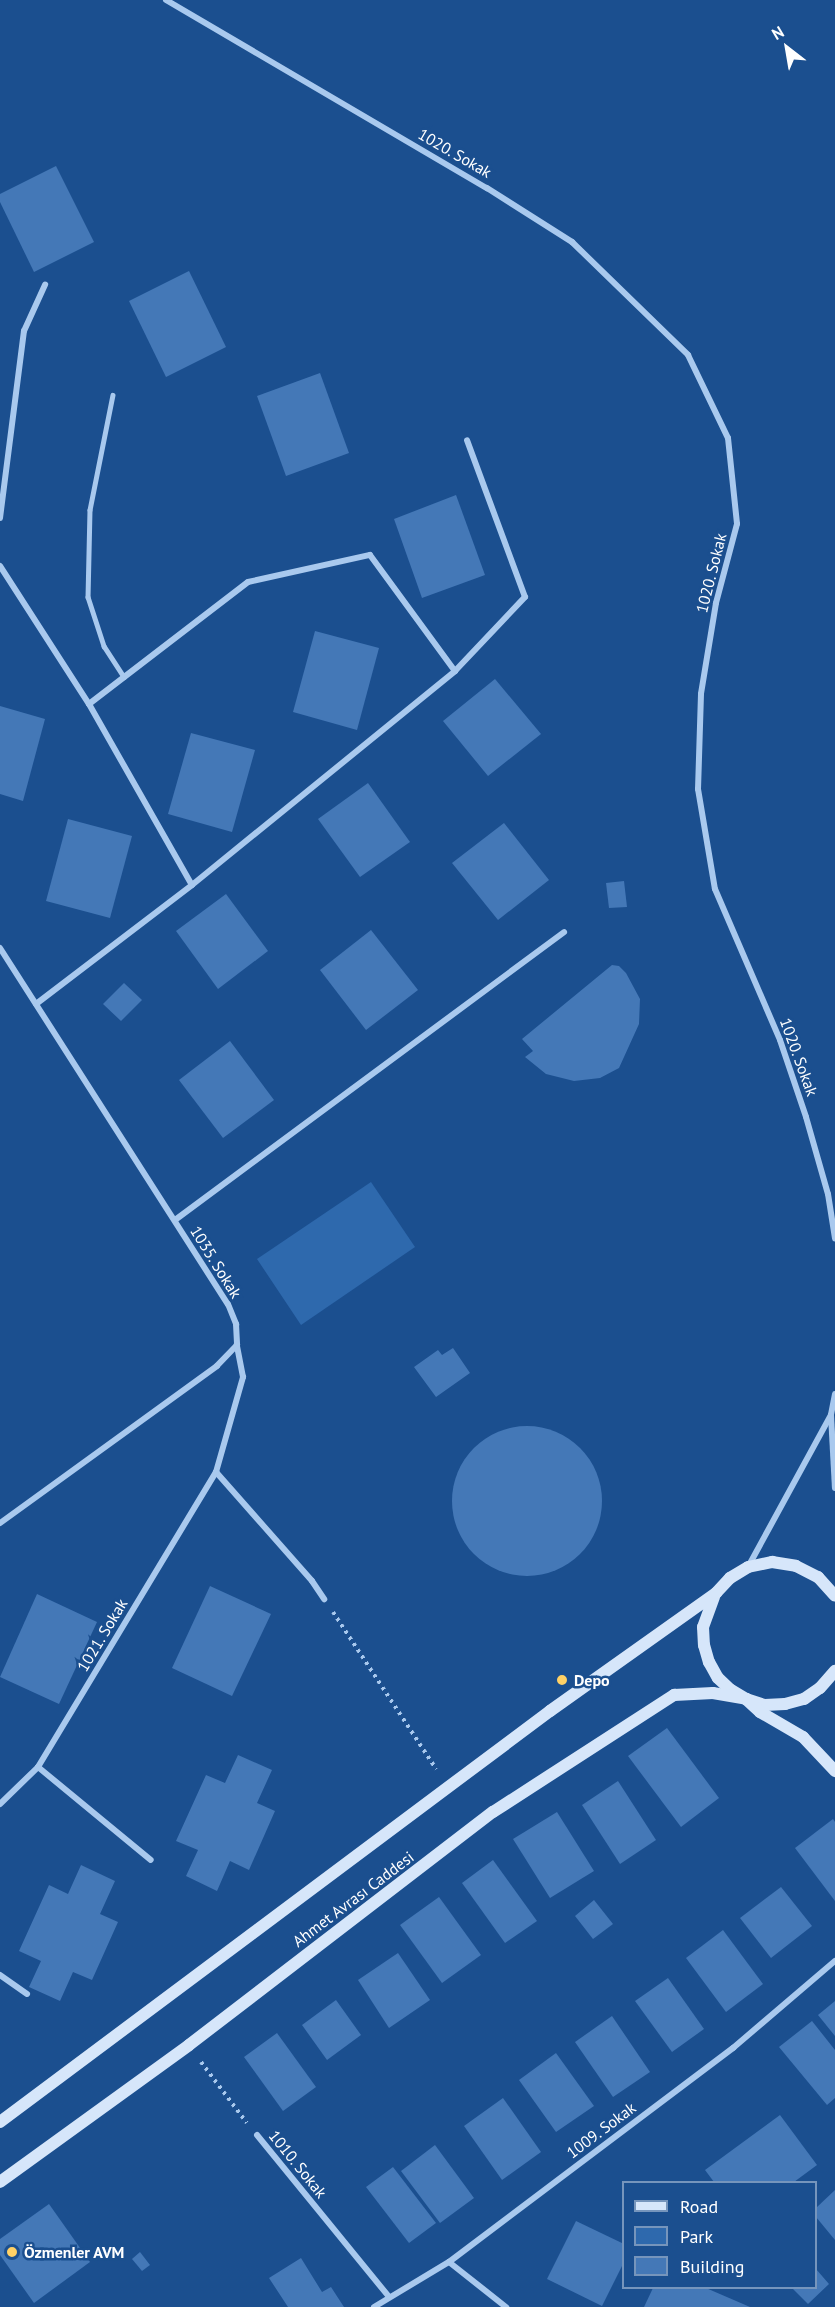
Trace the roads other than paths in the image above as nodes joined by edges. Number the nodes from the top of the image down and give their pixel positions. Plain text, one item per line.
1 (166, 0) edge
2 (45, 285) dead end
3 (113, 395) dead end
4 (468, 440) dead end
5 (0, 518) edge
6 (0, 566) edge
7 (455, 671) junction
8 (124, 677) junction
9 (89, 704) junction
10 (192, 885) junction
11 (564, 932) dead end
12 (0, 948) edge
13 (36, 1004) junction
14 (175, 1220) junction
15 (835, 1238) edge
16 (237, 1345) junction
17 (835, 1394) edge
18 (831, 1415) junction
19 (216, 1472) junction
20 (835, 1488) edge
21 (0, 1523) edge
22 (748, 1567) junction
23 (716, 1593) junction
24 (835, 1596) edge
25 (324, 1599) road end
26 (835, 1671) edge
27 (746, 1699) junction
28 (38, 1767) junction
29 (835, 1771) edge
30 (0, 1804) edge
31 (151, 1860) dead end
32 (835, 1961) edge
33 (0, 1975) edge
34 (27, 1994) dead end
35 (0, 2122) edge
36 (257, 2135) road end
37 (0, 2182) edge
38 (449, 2262) junction
39 (389, 2297) junction
40 (374, 2307) edge
41 (506, 2307) edge

1 - 15 street, 1020. Sokak
2 - 5 street
3 - 8 lane
4 - 7 street
6 - 9 street
7 - 8 street
7 - 10 street
8 - 9 street
9 - 10 street
10 - 13 street
11 - 14 street
12 - 13 street, 1035. Sokak
13 - 14 street, 1035. Sokak
14 - 16 street, 1035. Sokak
16 - 19 street, 1021. Sokak
16 - 21 street
17 - 18 street
18 - 20 street
18 - 22 street
19 - 25 street
19 - 28 street, 1021. Sokak
22 - 23 main road, Ahmet Avrası Caddesi
22 - 24 main road, Ahmet Avrası Caddesi
23 - 27 main road, Ahmet Avrası Caddesi
23 - 35 main road, Ahmet Avrası Caddesi
26 - 27 main road, Ahmet Avrası Caddesi
27 - 29 main road, Ahmet Avrası Caddesi
27 - 37 main road, Ahmet Avrası Caddesi
28 - 30 street, 1021. Sokak
28 - 31 street
32 - 38 street, 1009. Sokak
33 - 34 street
36 - 39 street, 1010. Sokak
38 - 39 street, 1009. Sokak
38 - 41 street
39 - 40 street, 1009. Sokak

